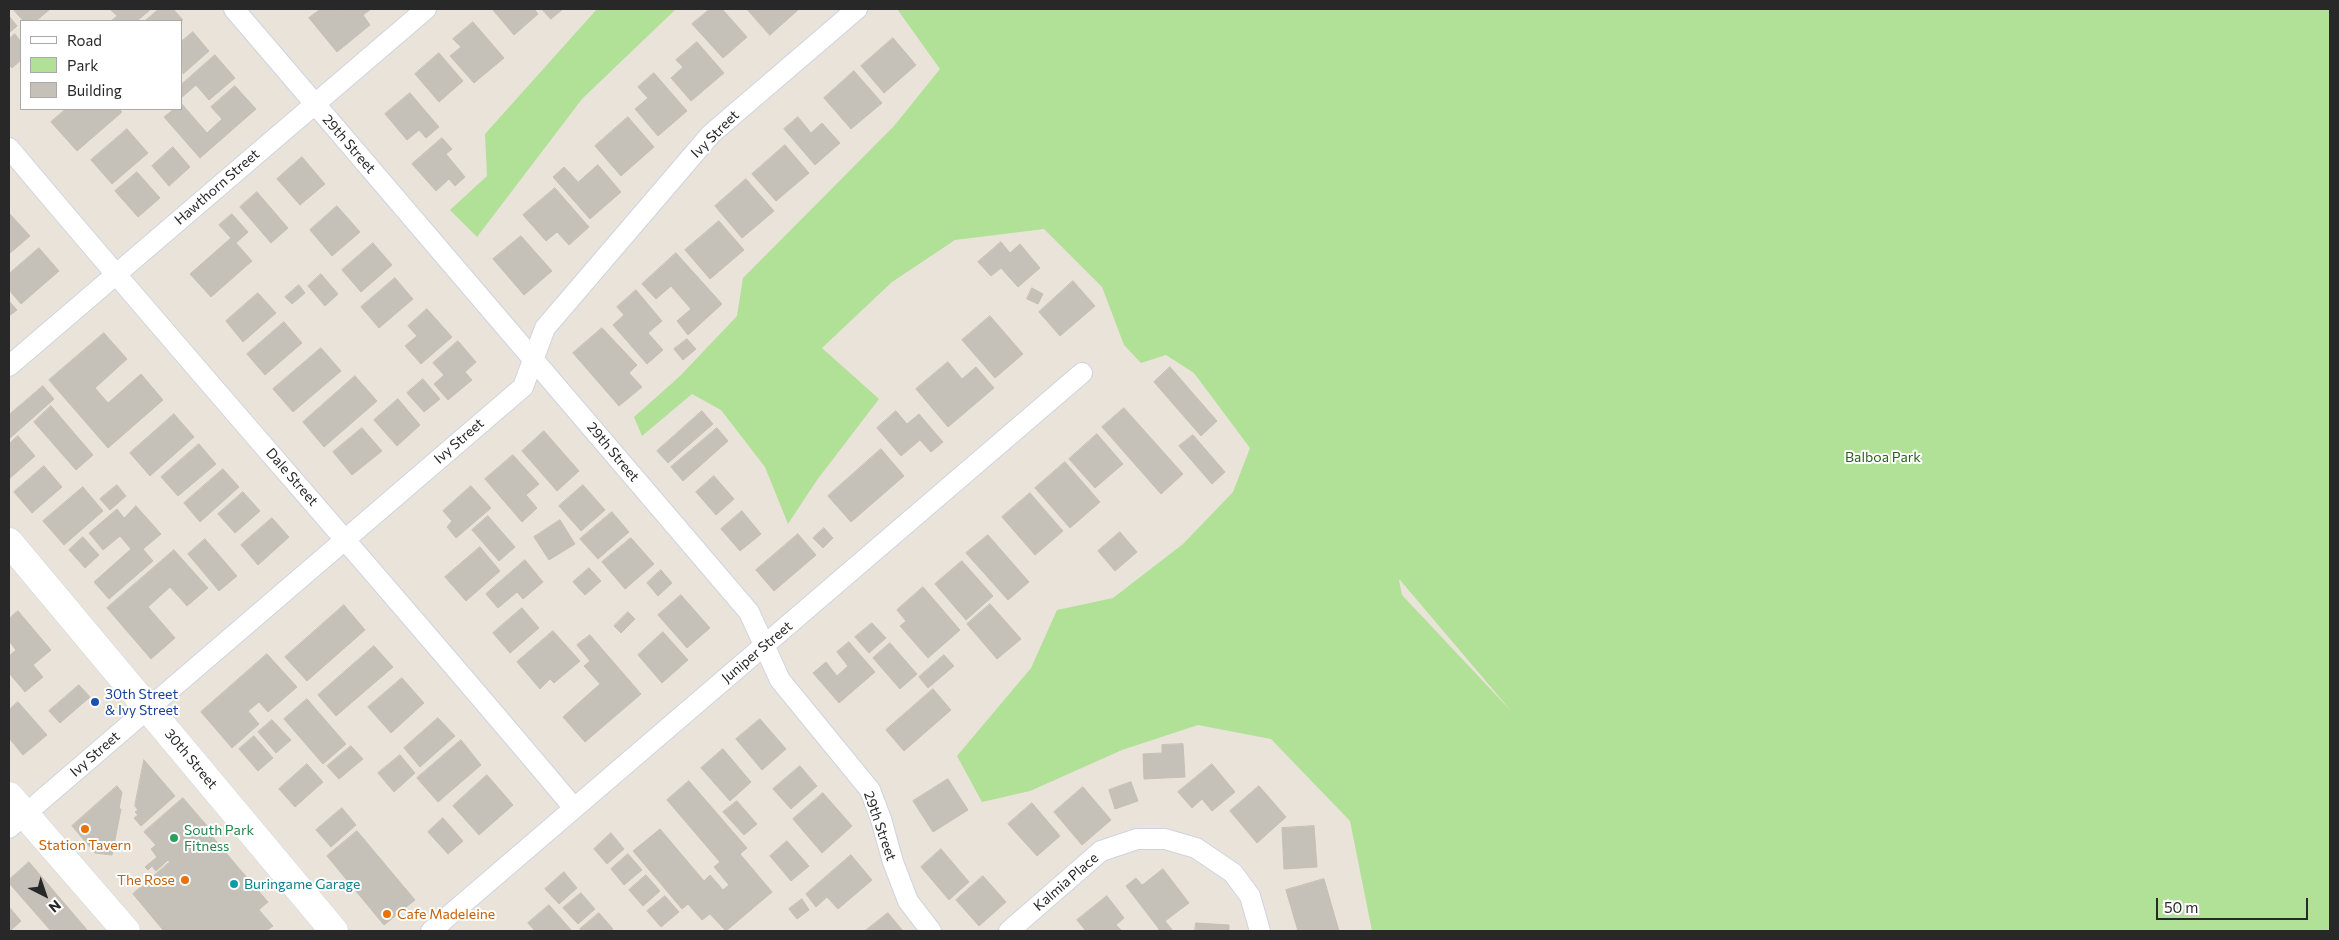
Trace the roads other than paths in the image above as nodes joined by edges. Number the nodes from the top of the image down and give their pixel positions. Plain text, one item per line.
1 (234, 9) edge
2 (426, 9) edge
3 (857, 9) edge
4 (315, 104) junction
5 (9, 148) edge
6 (115, 275) junction
7 (534, 360) junction
8 (9, 366) edge
9 (1082, 373) dead end
10 (346, 539) junction
11 (9, 542) edge
12 (764, 646) junction
13 (148, 708) junction
14 (574, 808) junction
15 (14, 813) edge
16 (126, 931) edge
17 (334, 931) edge
18 (431, 931) edge
19 (931, 931) edge
20 (1009, 931) edge
21 (1260, 931) edge

1 - 4 street, 29th Street
2 - 4 street, Hawthorn Street
3 - 7 street, Ivy Street
4 - 6 street, Hawthorn Street
4 - 7 street, 29th Street
5 - 6 street, Dale Street
6 - 8 street, Hawthorn Street
6 - 10 street, Dale Street
7 - 10 street, Ivy Street
7 - 12 street, 29th Street
9 - 12 street, Juniper Street
10 - 13 street, Ivy Street
10 - 14 street, Dale Street
11 - 13 street, 30th Street
12 - 14 street, Juniper Street
12 - 19 street, 29th Street
13 - 15 street, Ivy Street
13 - 17 street, 30th Street
14 - 18 street, Juniper Street
15 - 16 street
20 - 21 street, Kalmia Place

